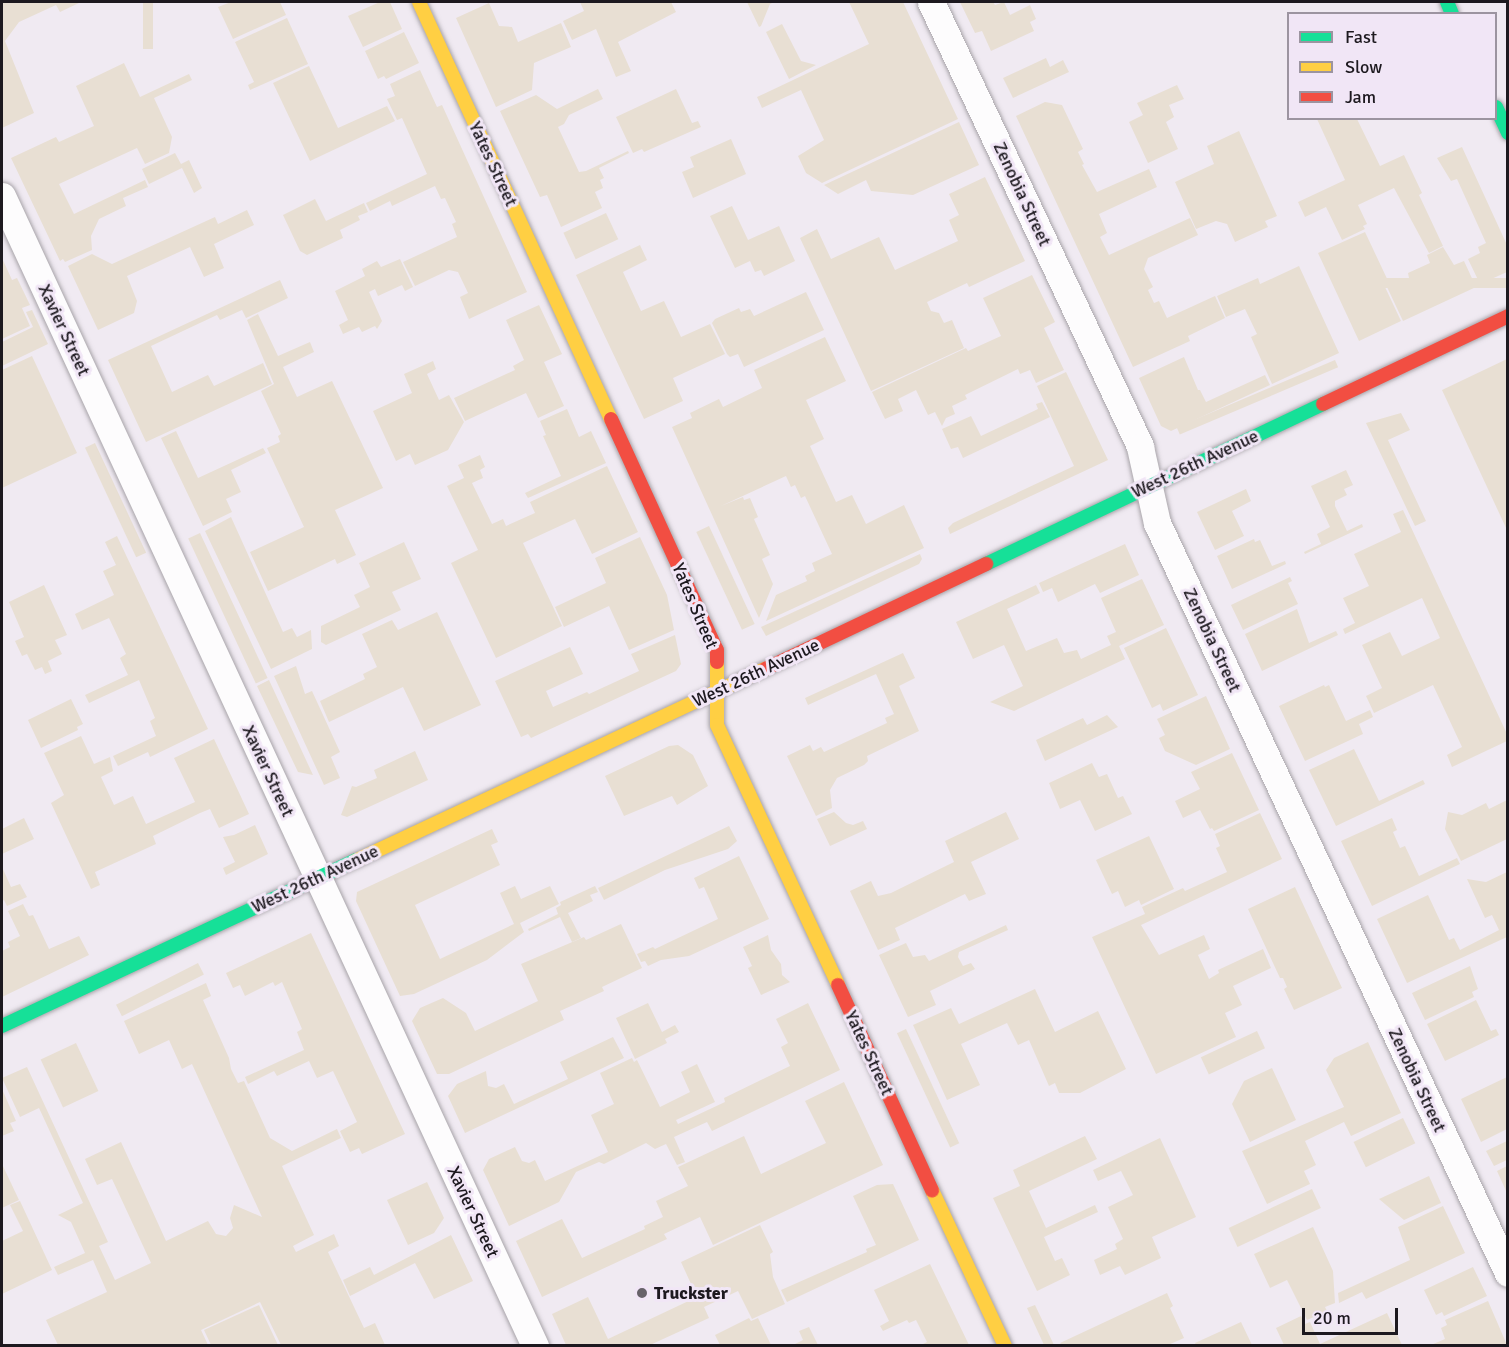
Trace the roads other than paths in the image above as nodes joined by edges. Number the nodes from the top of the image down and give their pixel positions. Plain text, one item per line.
1 (419, 2) edge
2 (931, 2) edge
3 (1497, 109) edge
4 (1508, 133) edge
5 (2, 196) edge
6 (1508, 316) edge
7 (1149, 486) junction
8 (717, 691) junction
9 (318, 878) junction
10 (2, 1026) edge
11 (1508, 1273) edge
12 (535, 1346) edge
13 (1005, 1346) edge

1 - 8 street, Yates Street
2 - 7 street, Zenobia Street
3 - 4 street
5 - 9 street, Xavier Street
6 - 7 street, West 26th Avenue
7 - 8 street, West 26th Avenue
7 - 11 street, Zenobia Street
8 - 9 street, West 26th Avenue
8 - 13 street, Yates Street
9 - 10 street, West 26th Avenue
9 - 12 street, Xavier Street

